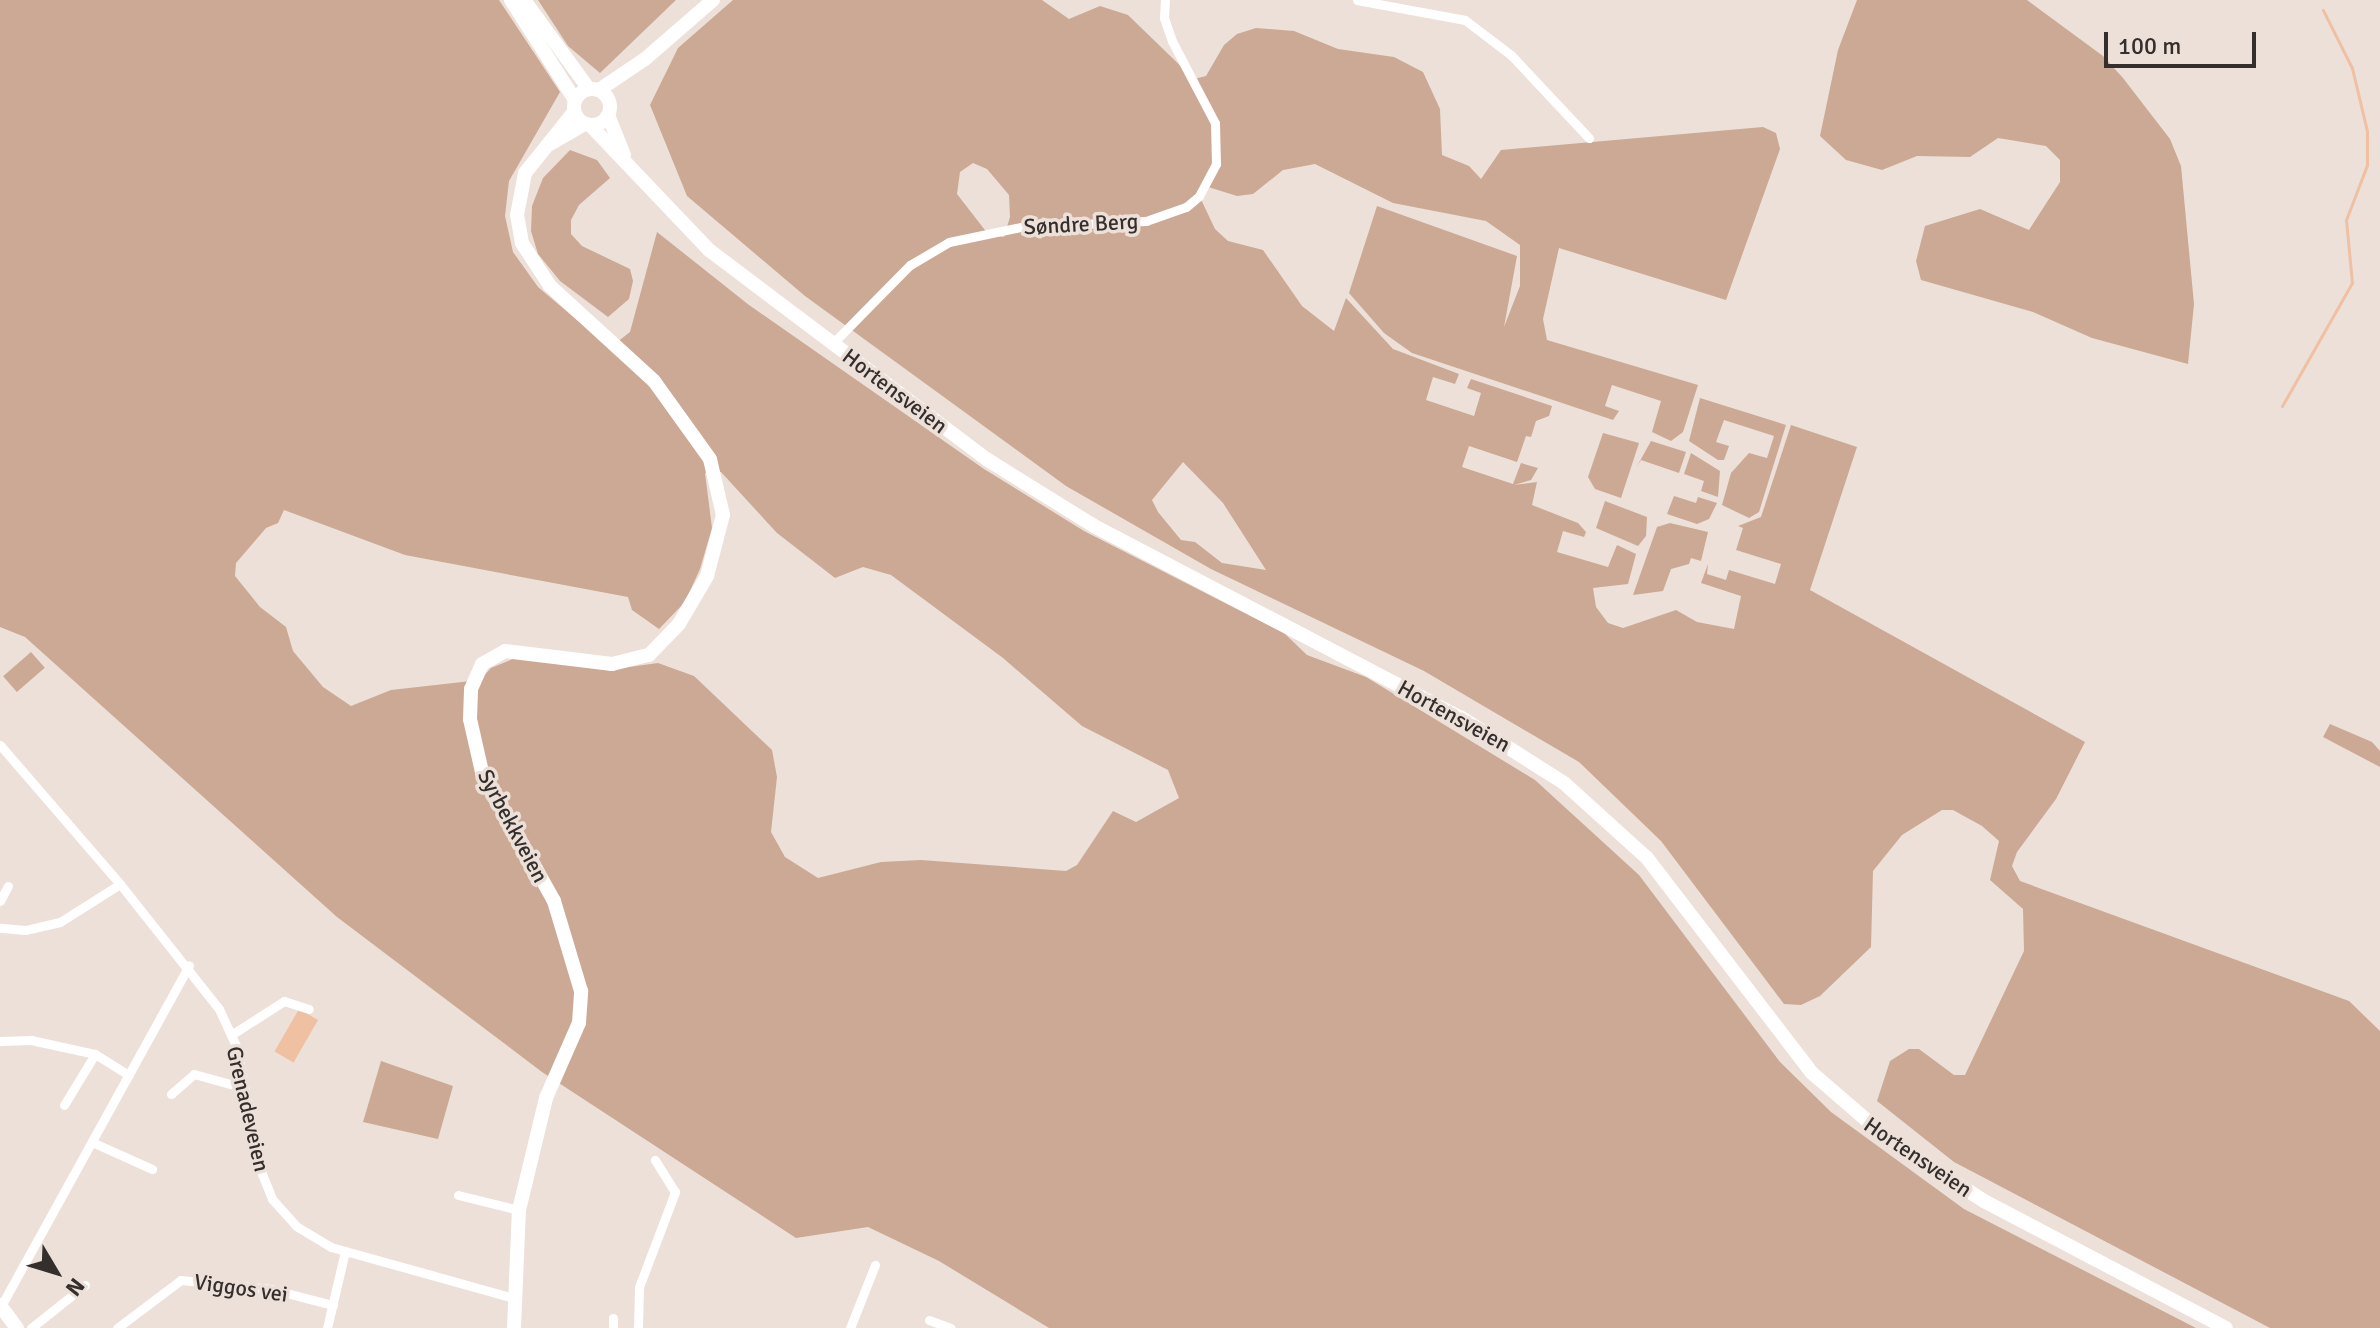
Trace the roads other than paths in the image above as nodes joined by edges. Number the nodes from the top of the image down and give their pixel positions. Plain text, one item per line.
1 (511, 0) edge
2 (524, 0) edge
3 (713, 0) edge
4 (1165, 0) edge
5 (1357, 0) edge
6 (601, 99) junction
7 (574, 106) junction
8 (587, 125) junction
9 (1589, 138) dead end
10 (543, 148) junction
11 (627, 163) junction
12 (832, 344) junction
13 (0, 745) edge
14 (120, 884) junction
15 (8, 886) dead end
16 (0, 901) edge
17 (0, 928) edge
18 (189, 966) junction
19 (309, 1009) dead end
20 (231, 1035) junction
21 (0, 1041) edge
22 (95, 1054) junction
23 (129, 1075) junction
24 (245, 1088) junction
25 (171, 1094) dead end
26 (64, 1105) dead end
27 (92, 1142) junction
28 (655, 1160) dead end
29 (152, 1169) dead end
30 (458, 1195) dead end
31 (519, 1210) junction
32 (345, 1251) junction
33 (875, 1265) dead end
34 (85, 1285) dead end
35 (514, 1298) junction
36 (333, 1305) junction
37 (0, 1306) edge
38 (929, 1320) dead end
39 (17, 1328) edge
40 (31, 1328) edge
41 (117, 1328) edge
42 (327, 1328) edge
43 (514, 1328) edge
44 (638, 1328) edge
45 (850, 1328) edge
46 (951, 1328) edge
47 (2226, 1328) edge

1 - 7 main road
2 - 6 main road, Hortensveien
3 - 6 main road
4 - 12 street, Søndre Berg
5 - 9 street
6 - 7 main road, Syrbekkveien
6 - 8 main road
6 - 11 main road, Hortensveien
7 - 8 main road, Hortensveien
7 - 10 main road, Syrbekkveien
8 - 10 main road
8 - 11 main road, Hortensveien
10 - 31 main road, Syrbekkveien
11 - 12 main road, Hortensveien
12 - 47 main road, Hortensveien
13 - 14 street, Grenadeveien
14 - 17 street
14 - 18 street, Grenadeveien
15 - 16 street
18 - 20 street, Grenadeveien
18 - 23 street
19 - 20 street
20 - 24 street, Grenadeveien
21 - 22 street
22 - 23 street
22 - 26 street
23 - 27 street
24 - 25 street
24 - 32 street, Grenadeveien
27 - 29 street
27 - 37 street
28 - 44 street
30 - 31 street
31 - 35 main road, Syrbekkveien
32 - 35 street, Grenadeveien
32 - 36 street
33 - 45 street
34 - 40 street
35 - 43 main road, Syrbekkveien
36 - 41 street, Viggos vei
36 - 42 street
37 - 39 main road
38 - 46 street

